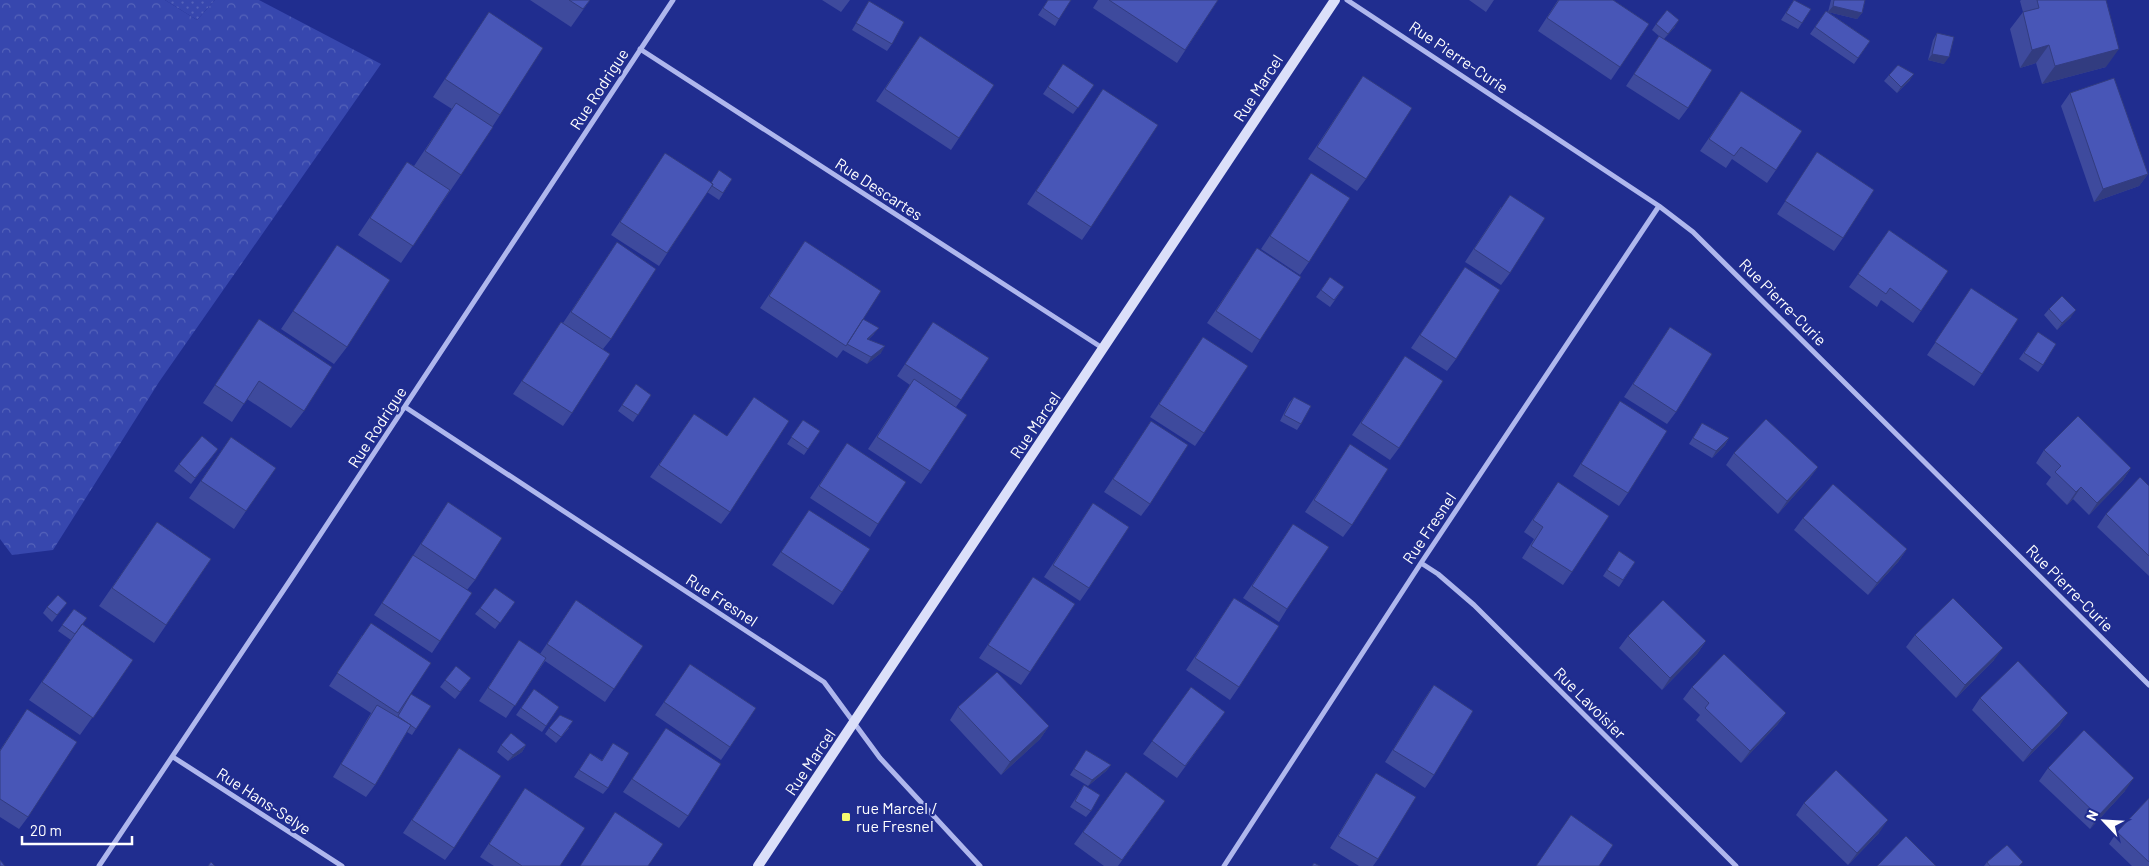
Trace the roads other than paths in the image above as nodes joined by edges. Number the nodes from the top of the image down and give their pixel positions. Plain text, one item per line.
1 (673, 0) edge
2 (1335, 0) edge
3 (1348, 0) edge
4 (640, 49) junction
5 (1659, 206) junction
6 (1104, 349) junction
7 (405, 407) junction
8 (1421, 563) junction
9 (2149, 685) edge
10 (855, 722) junction
11 (173, 757) junction
12 (1733, 865) edge
13 (99, 866) edge
14 (342, 866) edge
15 (758, 866) edge
16 (980, 866) edge
17 (1224, 866) edge

1 - 4 street, Rue Rodrigue
2 - 6 street, Rue Marcel
3 - 5 street, Rue Pierre-Curie
4 - 6 street, Rue Descartes
4 - 7 street, Rue Rodrigue
5 - 8 street, Rue Fresnel
5 - 9 street, Rue Pierre-Curie
6 - 10 street, Rue Marcel
7 - 10 street, Rue Fresnel
7 - 11 street, Rue Rodrigue
8 - 12 street, Rue Lavoisier
8 - 17 street, Rue Fresnel
10 - 15 street, Rue Marcel
10 - 16 street, Rue Fresnel
11 - 13 street, Rue Rodrigue
11 - 14 street, Rue Hans-Selye

